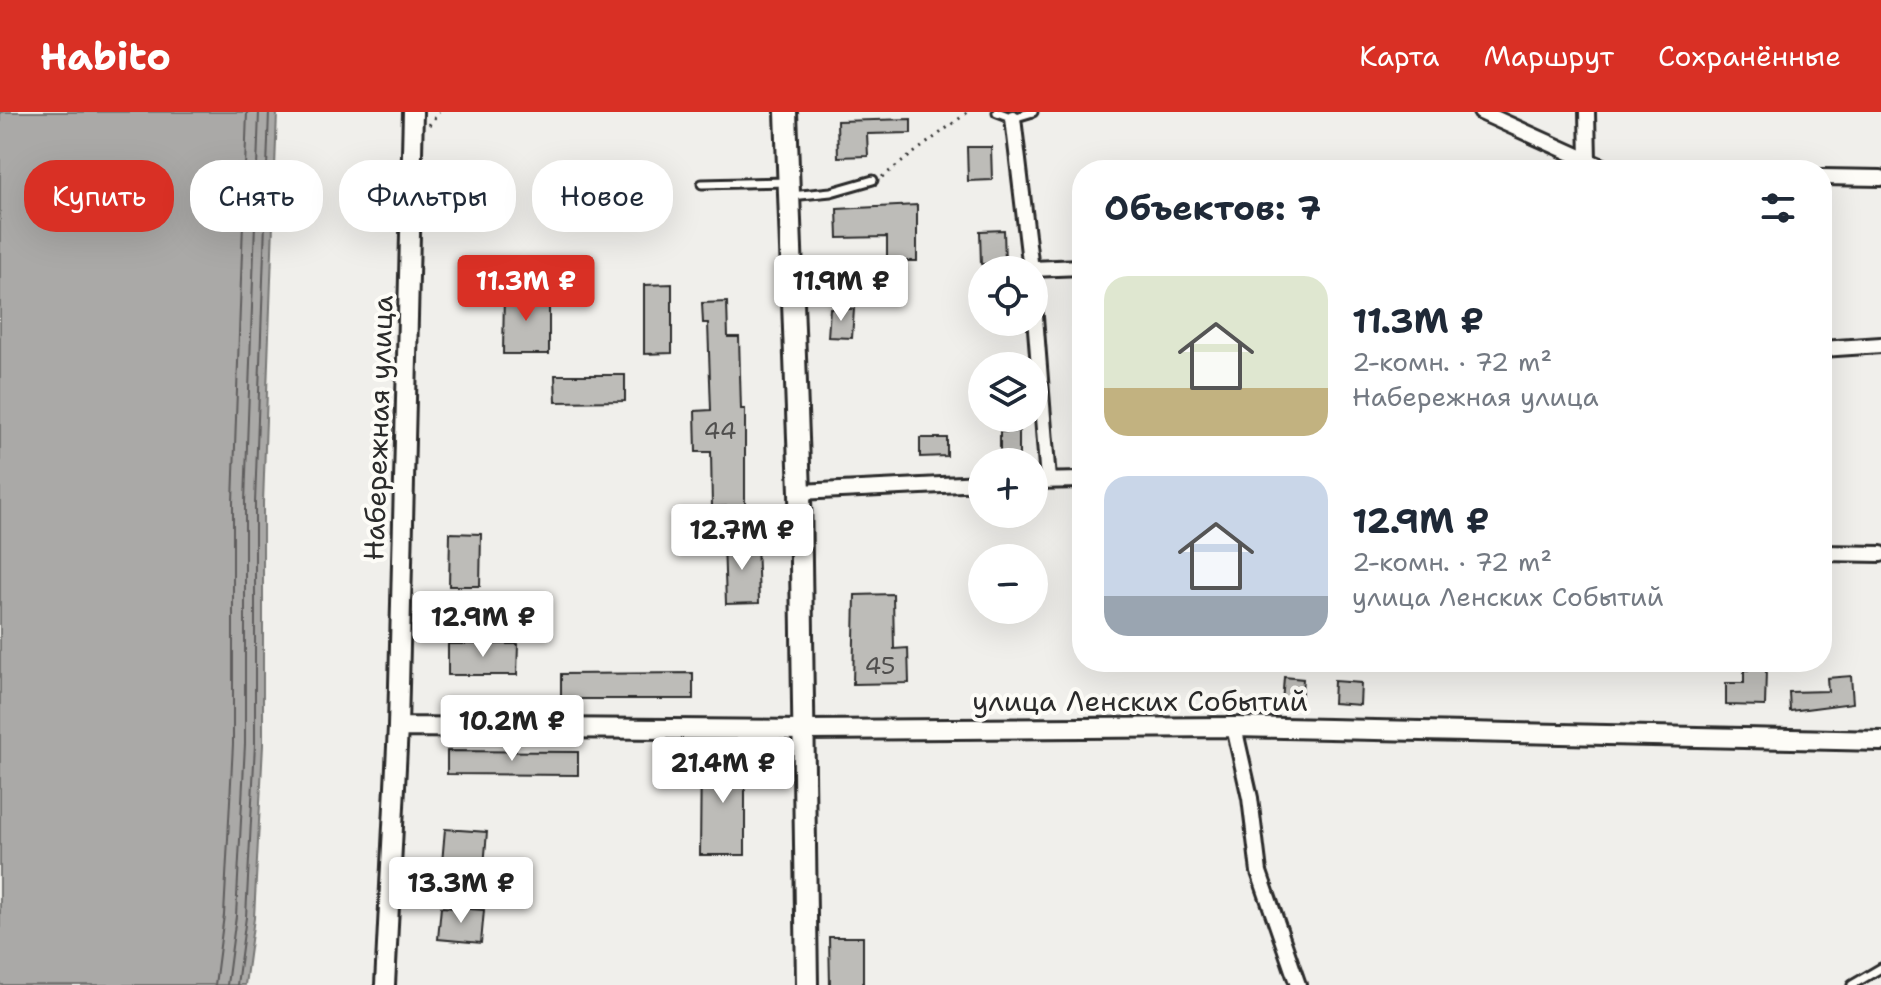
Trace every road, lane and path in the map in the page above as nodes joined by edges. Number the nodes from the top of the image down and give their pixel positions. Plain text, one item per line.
1 (413, 112) edge
2 (786, 112) edge
3 (968, 112) edge
4 (997, 112) edge
5 (1033, 112) edge
6 (1481, 112) edge
7 (1587, 112) edge
8 (1013, 118) junction
9 (1586, 160) edge
10 (1588, 160) edge
11 (1832, 177) edge
12 (1881, 178) edge
13 (873, 180) joint
14 (702, 184) dead end
15 (789, 189) junction
16 (1029, 256) edge
17 (1072, 268) edge
18 (1048, 269) edge
19 (1035, 336) edge
20 (1881, 345) edge
21 (1832, 348) edge
22 (1040, 448) edge
23 (1048, 480) edge
24 (1072, 480) edge
25 (968, 484) edge
26 (800, 492) junction
27 (1832, 553) edge
28 (1881, 554) edge
29 (398, 727) junction
30 (1234, 727) junction
31 (804, 730) junction
32 (1881, 741) edge
33 (1881, 968) edge
34 (385, 985) edge
35 (807, 985) edge
36 (1298, 985) edge
37 (1852, 985) edge

1 - 29 street, Набережная улица
2 - 15 main road
3 - 13 path
4 - 8 lane
5 - 8 lane
6 - 9 street
7 - 10 street
8 - 16 street
11 - 12 street
13 - 15 lane
14 - 15 lane
15 - 26 main road
17 - 18 street
19 - 22 street
20 - 21 street
23 - 24 street
25 - 26 street
26 - 31 main road
27 - 28 street
29 - 31 street, улица Ленских Событий
29 - 34 street, Набережная улица
30 - 31 street, улица Ленских Событий
30 - 32 street, улица Ленских Событий
30 - 36 street
31 - 35 main road
33 - 37 lane

